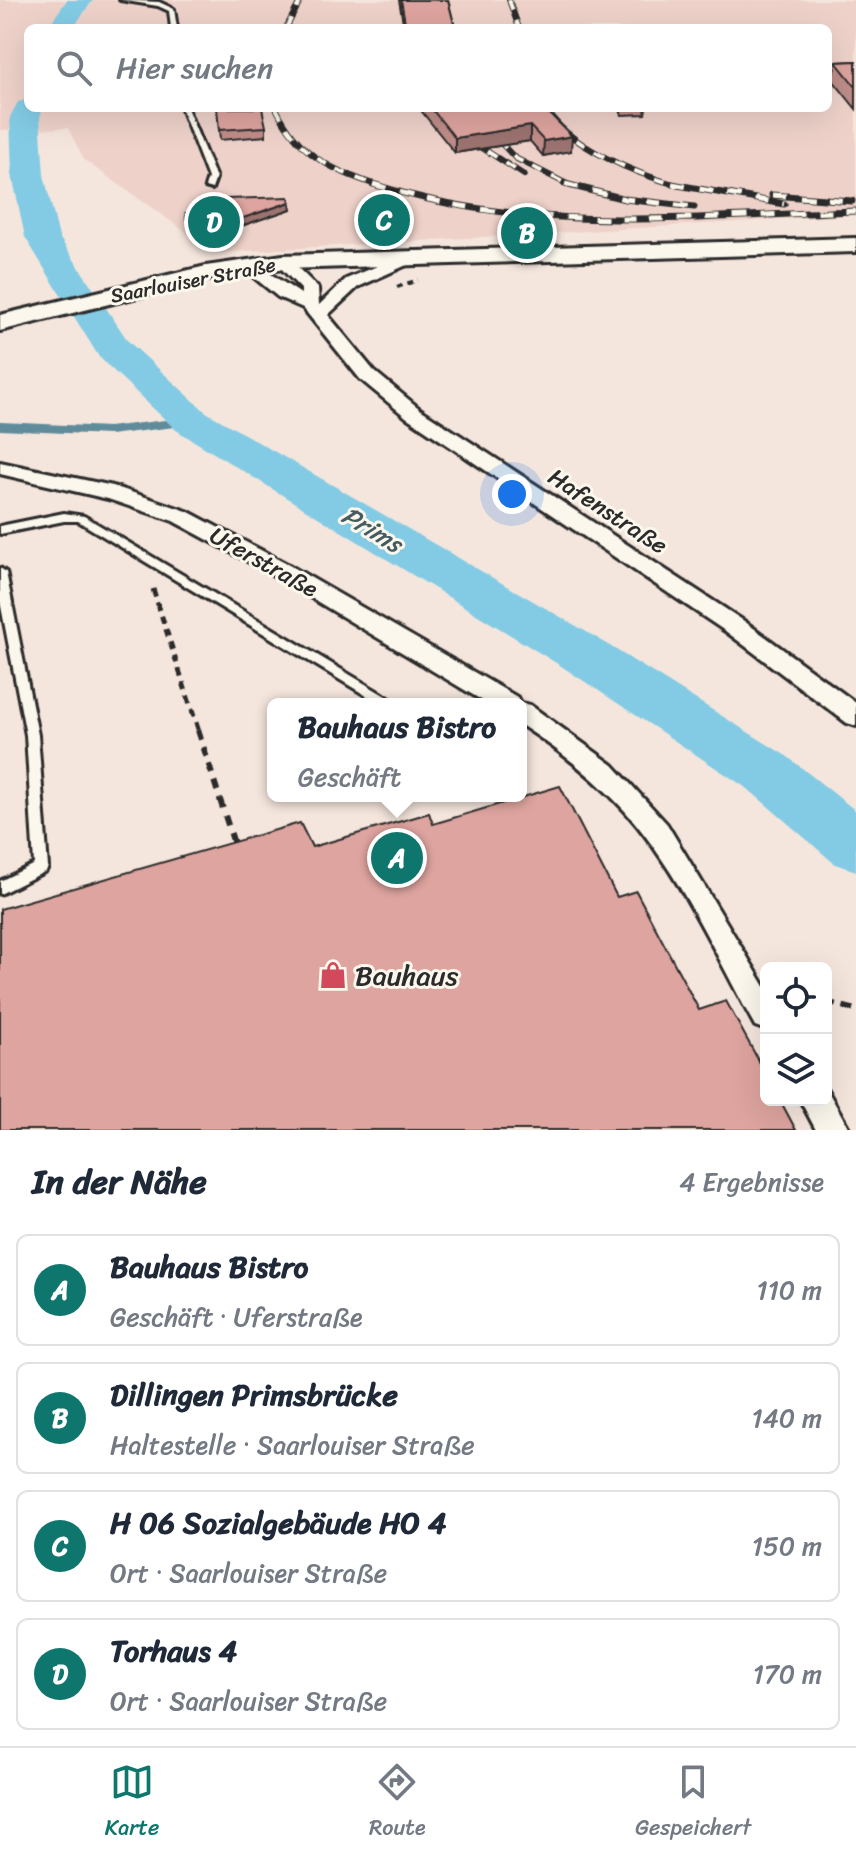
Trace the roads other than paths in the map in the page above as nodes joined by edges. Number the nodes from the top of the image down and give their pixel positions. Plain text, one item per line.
1 (126, 0) edge
2 (174, 24) edge
3 (186, 112) edge
4 (209, 187) dead end
5 (856, 245) edge
6 (775, 246) junction
7 (414, 256) junction
8 (856, 259) edge
9 (283, 262) junction
10 (248, 266) junction
11 (313, 310) junction
12 (0, 323) edge
13 (0, 468) edge
14 (0, 530) edge
15 (0, 572) edge
16 (380, 698) edge
17 (496, 698) edge
18 (856, 716) edge
19 (527, 717) edge
20 (0, 888) edge
21 (760, 1006) edge
22 (820, 1106) edge
23 (834, 1130) edge

1 - 2 lane
3 - 4 lane
5 - 6 main road, Saarlouiser Straße
6 - 7 main road, Saarlouiser Straße
6 - 8 main road
7 - 9 main road, Saarlouiser Straße
7 - 11 street
9 - 10 main road, Saarlouiser Straße
9 - 11 street, Hafenstraße
10 - 11 street, Hafenstraße
10 - 12 main road, Saarlouiser Straße
11 - 18 street, Hafenstraße
13 - 17 street, Uferstraße
14 - 16 lane
15 - 20 lane
19 - 21 street, Uferstraße
22 - 23 street

